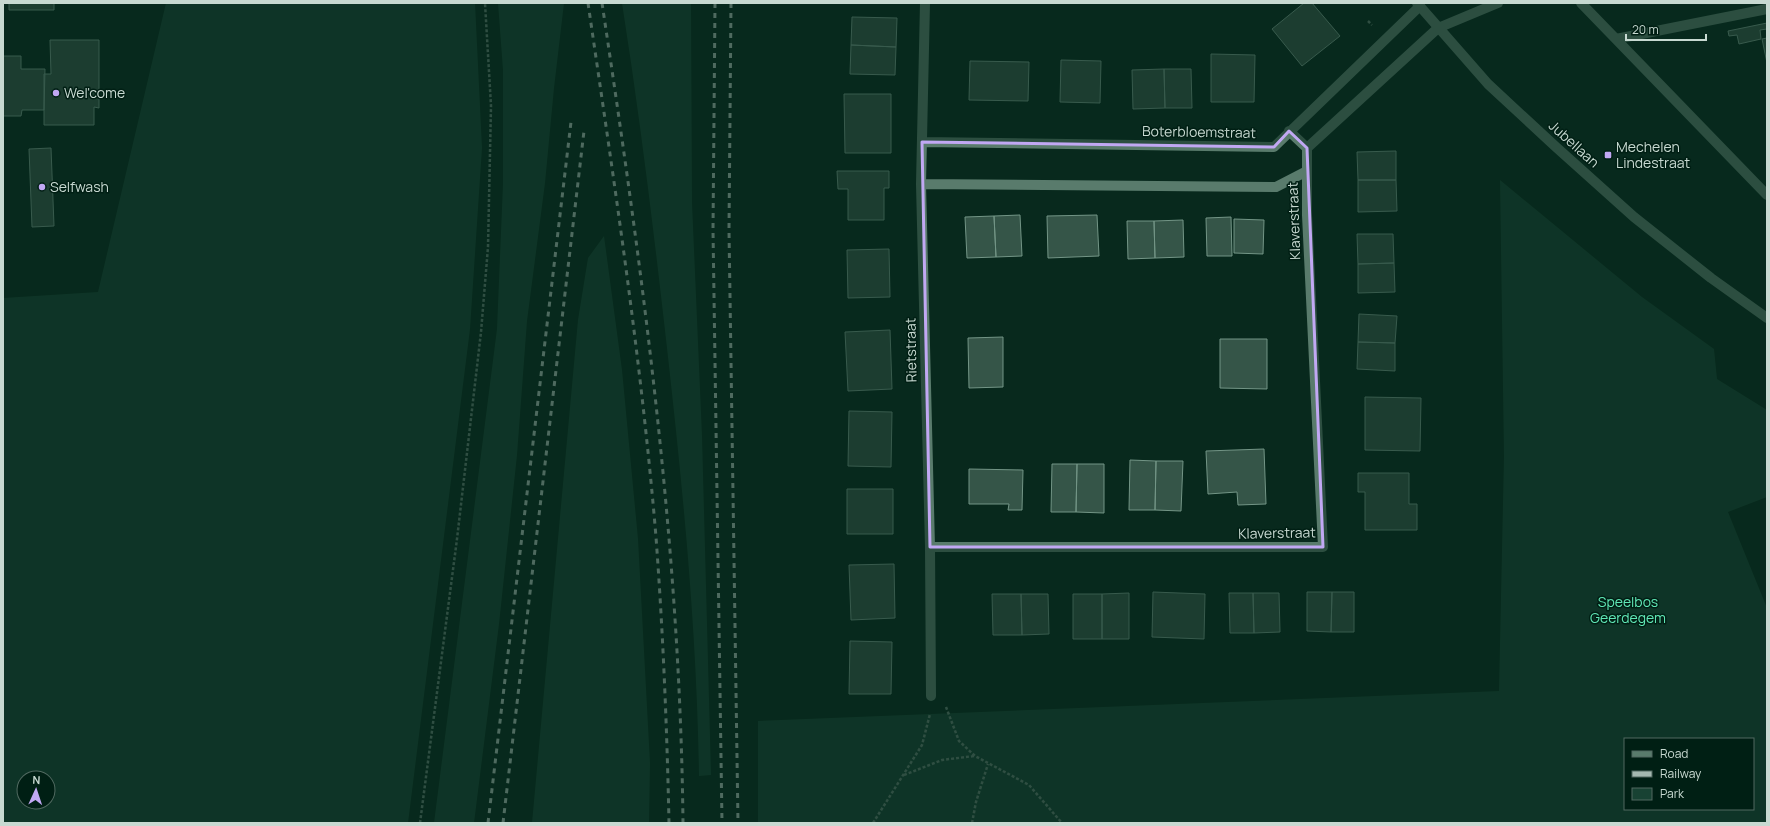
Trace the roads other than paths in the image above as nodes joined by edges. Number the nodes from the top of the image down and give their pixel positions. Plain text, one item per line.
1 (925, 3) edge
2 (1498, 3) edge
3 (1581, 3) edge
4 (1418, 4) edge
5 (1767, 8) edge
6 (1438, 28) junction
7 (1616, 39) junction
8 (1290, 131) junction
9 (922, 142) junction
10 (1306, 148) junction
11 (1307, 170) junction
12 (921, 184) junction
13 (1767, 195) edge
14 (1767, 318) edge
15 (930, 547) junction
16 (931, 696) road end

1 - 9 street, Rietstraat
2 - 6 street
3 - 7 street
4 - 6 street, Jubellaan
4 - 8 street, Boterbloemstraat
5 - 7 street
6 - 10 street
6 - 14 street, Jubellaan
7 - 13 street
8 - 9 street, Boterbloemstraat
8 - 10 street
9 - 12 street, Rietstraat
10 - 11 street, Klaverstraat
11 - 12 street
11 - 15 street, Klaverstraat
12 - 15 street, Rietstraat
15 - 16 street, Rietstraat

